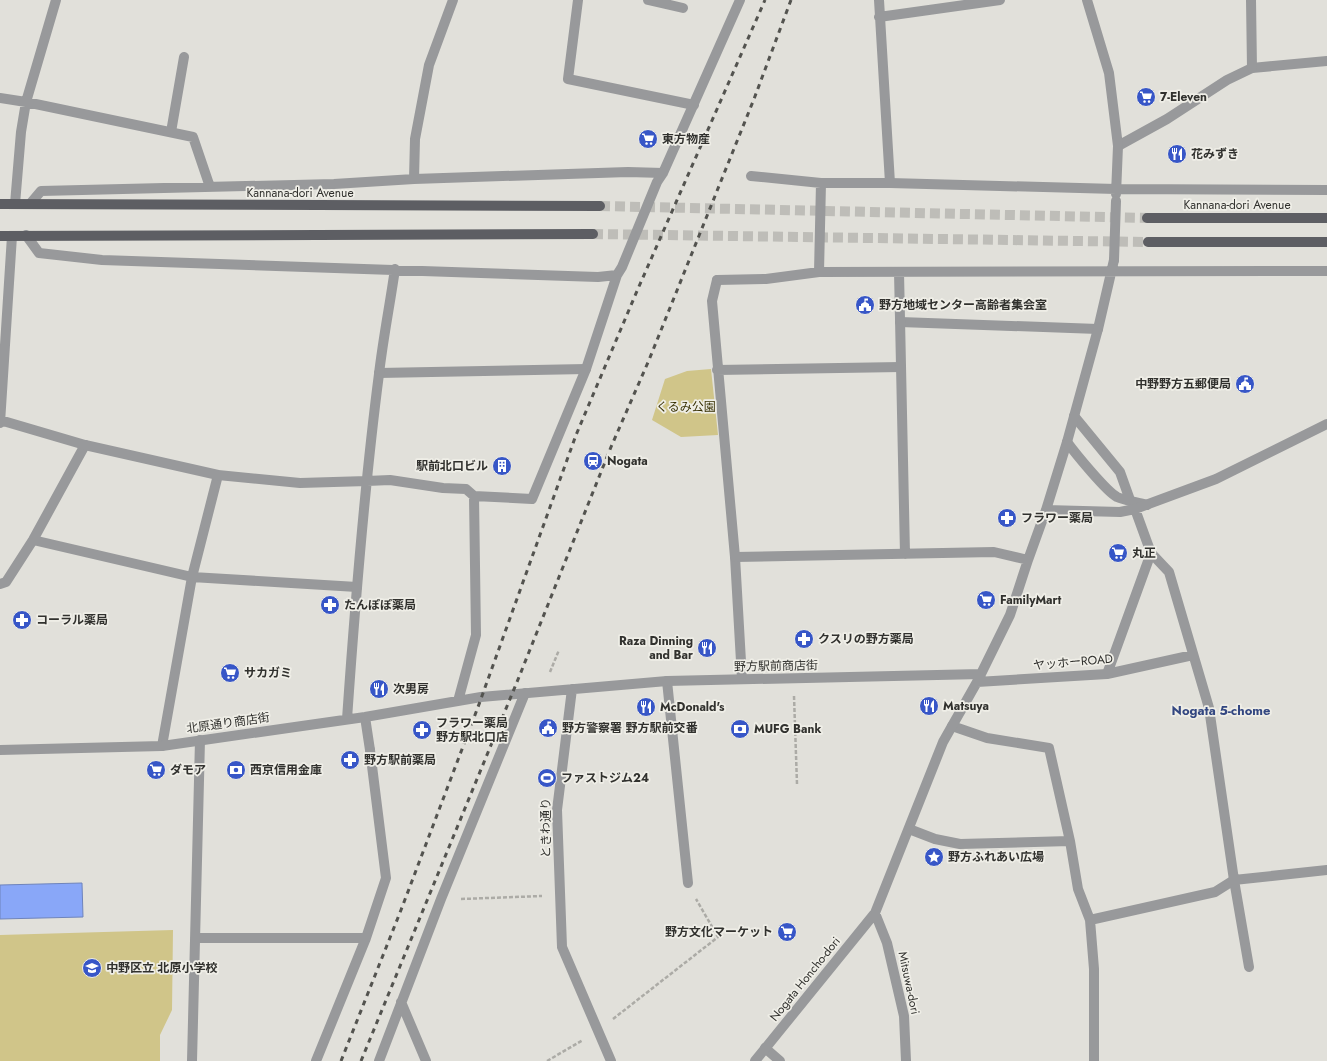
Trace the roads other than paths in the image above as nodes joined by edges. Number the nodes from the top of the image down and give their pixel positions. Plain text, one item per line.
1 (56, 0) edge
2 (454, 0) edge
3 (578, 0) edge
4 (648, 0) edge
5 (740, 0) edge
6 (879, 0) edge
7 (1000, 0) edge
8 (1087, 0) edge
9 (1251, 0) edge
10 (683, 8) dead end
11 (879, 17) junction
12 (184, 56) dead end
13 (1327, 61) edge
14 (1252, 68) junction
15 (0, 98) edge
16 (26, 102) junction
17 (694, 105) junction
18 (171, 132) junction
19 (1118, 146) junction
20 (663, 173) junction
21 (751, 176) dead end
22 (414, 179) junction
23 (821, 183) junction
24 (890, 183) junction
25 (210, 187) junction
26 (1116, 189) junction
27 (1327, 190) edge
28 (0, 204) edge
29 (15, 204) junction
30 (30, 204) junction
31 (600, 206) tunnel mouth
32 (1147, 218) tunnel mouth
33 (1327, 218) edge
34 (593, 234) tunnel mouth
35 (0, 236) edge
36 (12, 236) junction
37 (26, 236) junction
38 (1148, 242) tunnel mouth
39 (1327, 242) edge
40 (395, 269) junction
41 (1112, 271) junction
42 (1327, 271) edge
43 (819, 272) junction
44 (899, 272) junction
45 (617, 275) junction
46 (900, 322) junction
47 (1098, 329) junction
48 (901, 367) junction
49 (586, 369) junction
50 (717, 370) junction
51 (379, 373) junction
52 (1074, 416) junction
53 (0, 421) edge
54 (1327, 424) edge
55 (1067, 442) junction
56 (85, 445) junction
57 (218, 475) junction
58 (367, 481) junction
59 (474, 496) junction
60 (1133, 505) junction
61 (1046, 510) junction
62 (33, 540) junction
63 (1152, 553) junction
64 (905, 554) junction
65 (735, 557) junction
66 (1028, 560) junction
67 (192, 577) junction
68 (0, 584) edge
69 (357, 587) junction
70 (1193, 655) junction
71 (1107, 674) junction
72 (979, 678) junction
73 (742, 679) junction
74 (667, 681) junction
75 (572, 689) junction
76 (525, 693) junction
77 (458, 701) junction
78 (365, 717) junction
79 (347, 719) junction
80 (952, 726) junction
81 (200, 740) junction
82 (162, 746) junction
83 (0, 750) edge
84 (909, 829) junction
85 (1070, 842) junction
86 (1327, 870) edge
87 (1234, 880) junction
88 (688, 883) road end
89 (876, 913) junction
90 (1090, 920) junction
91 (195, 938) junction
92 (366, 938) junction
93 (1249, 967) dead end
94 (401, 1002) junction
95 (765, 1048) junction
96 (192, 1061) edge
97 (316, 1061) edge
98 (378, 1061) edge
99 (426, 1061) edge
100 (611, 1061) edge
101 (755, 1061) edge
102 (780, 1061) edge
103 (906, 1061) edge
104 (1094, 1061) edge

1 - 16 street
2 - 22 street
3 - 17 street
4 - 10 street
5 - 17 street
6 - 11 street
7 - 11 street
8 - 19 street, Nogata Honcho-dori
9 - 14 street
11 - 24 street
12 - 18 street
13 - 14 street
14 - 19 street
15 - 16 street
16 - 18 street
16 - 29 street
17 - 20 street
18 - 25 street
19 - 26 street, Nogata Honcho-dori
20 - 22 street
20 - 45 street
21 - 23 street
22 - 25 street
23 - 24 street
23 - 43 street
24 - 26 street
25 - 30 street
26 - 27 street
26 - 41 street, Nogata Honcho-dori, bridge
28 - 29 main road, Kannana-dori Avenue
29 - 30 main road, Kannana-dori Avenue
30 - 31 main road, Kannana-dori Avenue
32 - 33 main road, Kannana-dori Avenue
34 - 37 main road
35 - 36 main road
36 - 37 main road
36 - 53 street
37 - 40 street
38 - 39 main road
40 - 45 street
40 - 51 street
41 - 42 street
41 - 44 street
41 - 47 street, Nogata Honcho-dori
43 - 44 street
43 - 50 street
44 - 46 street
45 - 49 street
46 - 47 street
46 - 48 street
47 - 52 street, Nogata Honcho-dori
48 - 50 street
48 - 64 street
49 - 51 street
49 - 59 street
50 - 65 street
51 - 58 street
52 - 55 street, Nogata Honcho-dori
52 - 60 street
53 - 56 street
54 - 60 street
55 - 60 street
55 - 61 street, Nogata Honcho-dori
56 - 57 street
56 - 62 street
57 - 58 street
57 - 67 street
58 - 59 street
58 - 69 street
59 - 77 street
60 - 61 street
60 - 63 street
61 - 66 street, Nogata Honcho-dori
62 - 67 street
62 - 68 street
63 - 70 street
63 - 71 street
64 - 65 street
64 - 66 street
65 - 73 street
66 - 72 street, Nogata Honcho-dori
67 - 69 street
67 - 82 street
69 - 79 street
70 - 71 street, ヤッホーROAD
70 - 87 street
71 - 72 street, ヤッホーROAD
72 - 73 street, 野方駅前商店街
72 - 80 street, Nogata Honcho-dori
73 - 74 street, 野方駅前商店街
74 - 75 street, 野方駅前商店街
74 - 88 street
75 - 76 street, 野方駅前商店街
75 - 100 street, ときわ通り
76 - 77 street, 北原通り商店街
76 - 94 street
77 - 78 street, 北原通り商店街
78 - 79 street, 北原通り商店街
78 - 92 street
79 - 81 street, 北原通り商店街
80 - 84 street, Nogata Honcho-dori
80 - 85 street
81 - 82 street, 北原通り商店街
81 - 91 street
82 - 83 street, 北原通り商店街
84 - 85 street
84 - 89 street, Nogata Honcho-dori
85 - 90 street
86 - 87 street
87 - 90 street
87 - 93 street
89 - 95 street, Nogata Honcho-dori
89 - 103 street, Mitsuwa-dori
90 - 104 street
91 - 92 street
91 - 96 street
92 - 97 street
94 - 98 street
94 - 99 street
95 - 101 street, Nogata Honcho-dori
95 - 102 street

